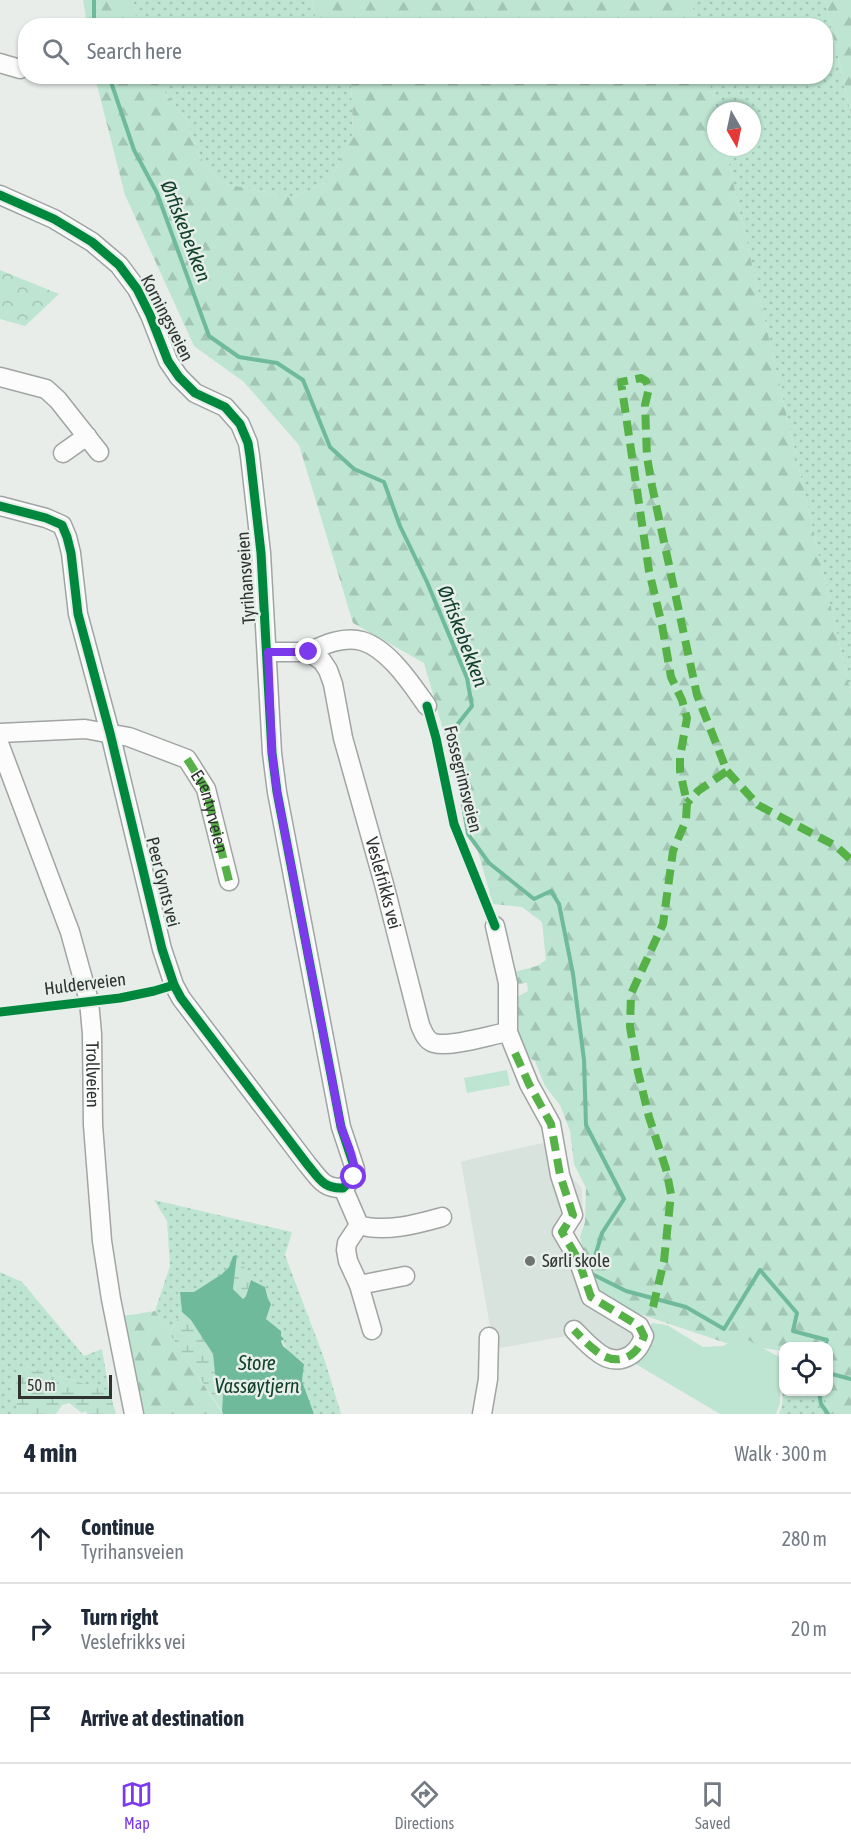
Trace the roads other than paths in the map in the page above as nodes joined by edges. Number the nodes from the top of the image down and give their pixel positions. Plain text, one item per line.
1 (0, 63) edge
2 (18, 68) edge
3 (0, 195) edge
4 (0, 377) edge
5 (87, 436) junction
6 (99, 452) dead end
7 (63, 453) dead end
8 (250, 456) joint
9 (0, 506) edge
10 (268, 652) junction
11 (309, 652) junction
12 (427, 706) dead end
13 (0, 733) edge
14 (110, 733) junction
15 (0, 746) edge
16 (229, 881) dead end
17 (495, 926) dead end
18 (508, 1032) junction
19 (343, 1188) junction
20 (442, 1217) dead end
21 (359, 1225) junction
22 (405, 1276) dead end
23 (359, 1285) junction
24 (372, 1330) dead end
25 (574, 1330) dead end
26 (489, 1337) dead end
27 (134, 1414) edge
28 (482, 1414) edge

1 - 2 street
3 - 8 street, Korningsveien
4 - 5 street
5 - 6 street
5 - 7 street
8 - 10 street, Tyrihansveien
9 - 14 street, Peer Gynts vei
10 - 11 street
10 - 19 street, Tyrihansveien
11 - 12 street
11 - 18 street, Veslefrikks vei
13 - 14 street, Eventyrveien
14 - 16 street, Eventyrveien
14 - 19 street, Peer Gynts vei
15 - 27 street, Trollveien
17 - 18 street
18 - 25 street
19 - 21 street
20 - 21 street
21 - 23 street
22 - 23 street
23 - 24 street
26 - 28 street

